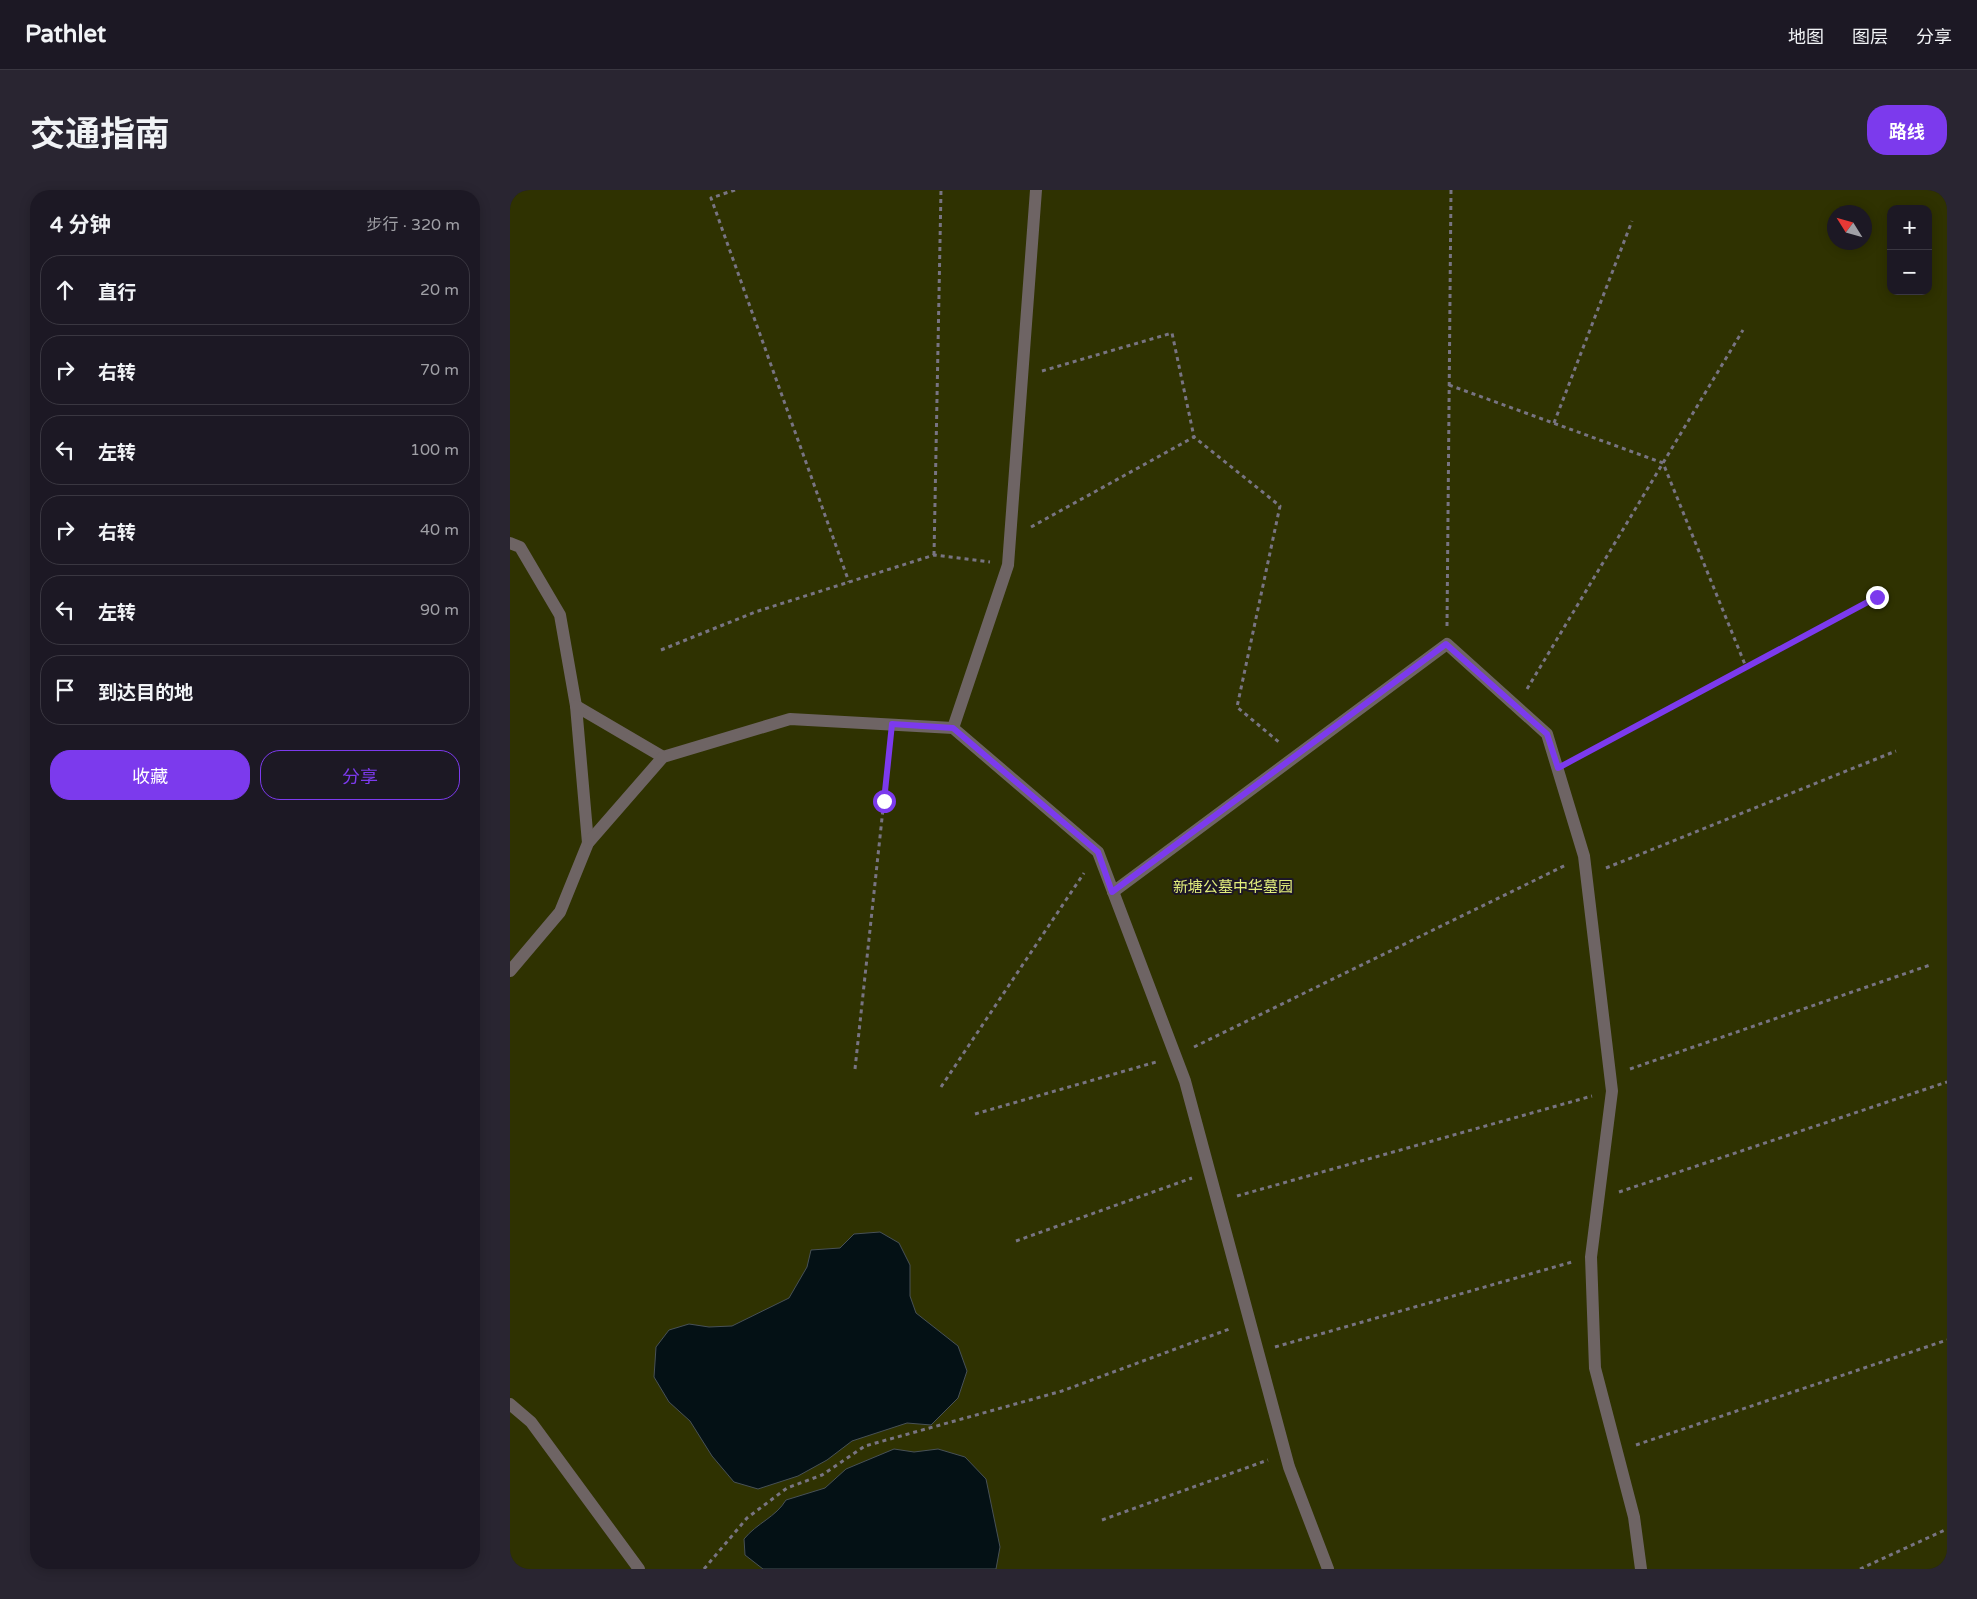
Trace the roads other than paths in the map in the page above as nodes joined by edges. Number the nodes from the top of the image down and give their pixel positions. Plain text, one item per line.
1 (1036, 190) edge
2 (510, 543) edge
3 (576, 706) junction
4 (953, 728) junction
5 (663, 756) junction
6 (588, 843) junction
7 (1112, 892) junction
8 (510, 971) edge
9 (510, 1404) edge
10 (639, 1569) edge
11 (1328, 1569) edge
12 (1641, 1569) edge

1 - 4 street
2 - 3 street
3 - 5 street
3 - 6 street
4 - 5 street
4 - 7 street
5 - 6 street
6 - 8 street
7 - 11 street
7 - 12 street
9 - 10 street

